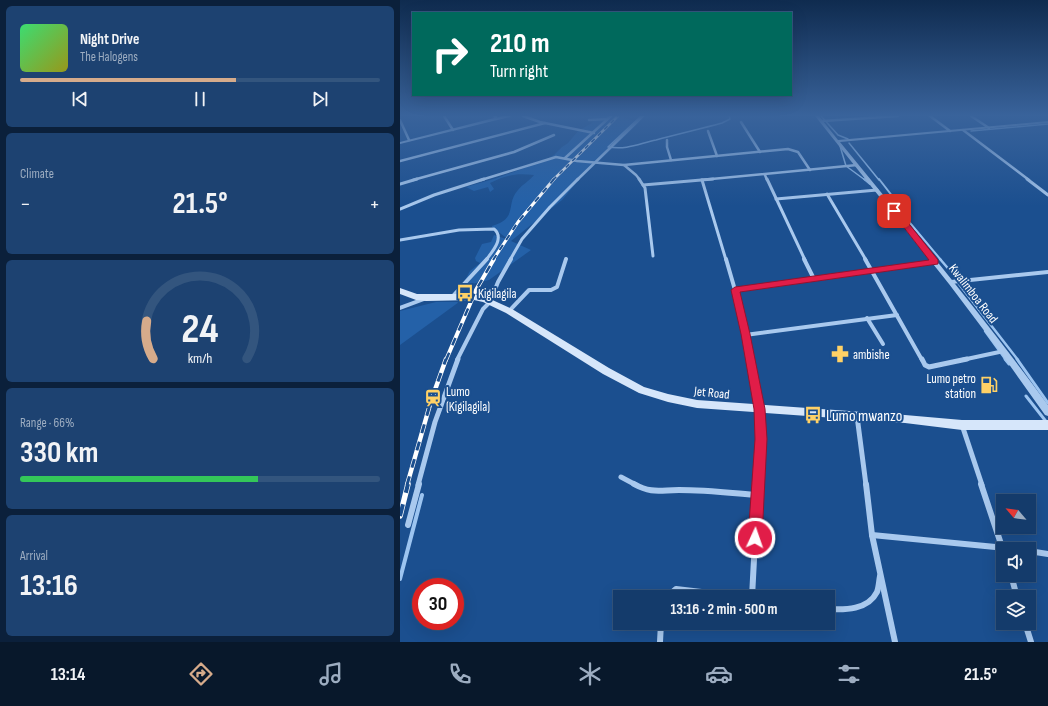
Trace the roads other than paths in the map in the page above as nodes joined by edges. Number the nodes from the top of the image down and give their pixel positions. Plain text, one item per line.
1 (457, 146) edge
2 (527, 146) edge
3 (579, 146) edge
4 (612, 146) edge
5 (667, 146) edge
6 (713, 146) edge
7 (756, 146) edge
8 (842, 146) edge
9 (983, 146) edge
10 (760, 152) junction
11 (717, 156) junction
12 (565, 158) junction
13 (671, 160) junction
14 (400, 161) edge
15 (595, 163) junction
16 (624, 164) junction
17 (857, 165) junction
18 (810, 170) junction
19 (765, 175) junction
20 (702, 180) junction
21 (400, 184) edge
22 (643, 185) junction
23 (877, 190) junction
24 (827, 194) junction
25 (1048, 195) edge
26 (776, 199) junction
27 (400, 209) edge
28 (400, 240) edge
29 (653, 256) dead end
30 (566, 259) dead end
31 (935, 262) junction
32 (872, 270) junction
33 (1048, 272) edge
34 (814, 279) junction
35 (951, 282) junction
36 (735, 290) junction
37 (400, 291) edge
38 (452, 297) junction
39 (426, 298) junction
40 (490, 302) junction
41 (400, 308) edge
42 (510, 311) junction
43 (897, 315) junction
44 (867, 318) junction
45 (745, 334) junction
46 (883, 344) dead end
47 (1004, 351) junction
48 (760, 409) junction
49 (1048, 412) edge
50 (857, 416) junction
51 (962, 425) junction
52 (1048, 425) edge
53 (621, 477) dead end
54 (758, 495) junction
55 (408, 526) dead end
56 (872, 535) junction
57 (1000, 542) edge
58 (996, 547) edge
59 (1036, 552) edge
60 (1048, 554) edge
61 (881, 574) junction
62 (675, 590) edge
63 (684, 590) edge
64 (752, 590) edge
65 (835, 610) edge
66 (661, 630) edge
67 (1027, 630) edge
68 (660, 642) edge
69 (895, 642) edge
70 (1031, 642) edge

1 - 14 street
2 - 21 street
3 - 12 street
4 - 15 street
5 - 13 street
6 - 11 street
7 - 10 street
8 - 17 street, Kwalimboa Road
9 - 25 street
10 - 11 street
10 - 18 street
11 - 13 street
12 - 15 street
12 - 27 street
13 - 16 street
15 - 16 street
15 - 40 street
16 - 22 street
17 - 18 street
17 - 23 street, Kwalimboa Road
18 - 19 street
19 - 20 street
19 - 26 street
20 - 22 street
20 - 36 street
22 - 29 street
23 - 24 street
23 - 31 street, Kwalimboa Road
24 - 26 street
24 - 32 street
26 - 34 street
28 - 38 street
30 - 42 street
31 - 32 street
31 - 35 street, Kwalimboa Road
32 - 34 street
32 - 43 street
33 - 35 street
34 - 36 street
35 - 47 street, Kwalimboa Road
36 - 45 street
37 - 39 main road, Jet Road
38 - 39 main road, Jet Road
38 - 40 main road, Jet Road
39 - 41 street
40 - 42 main road, Jet Road
40 - 55 street
42 - 48 main road, Jet Road
43 - 44 street
43 - 47 street
44 - 45 street
44 - 46 street
45 - 48 street
47 - 49 street, Kwalimboa Road
48 - 50 main road, Jet Road
48 - 54 street
50 - 51 main road, Jet Road
50 - 56 street
51 - 52 main road, Jet Road
51 - 57 street
53 - 54 street
54 - 64 street
56 - 58 street
56 - 61 street
59 - 60 street
61 - 65 street
61 - 69 street
62 - 63 street
66 - 68 street
67 - 70 street

